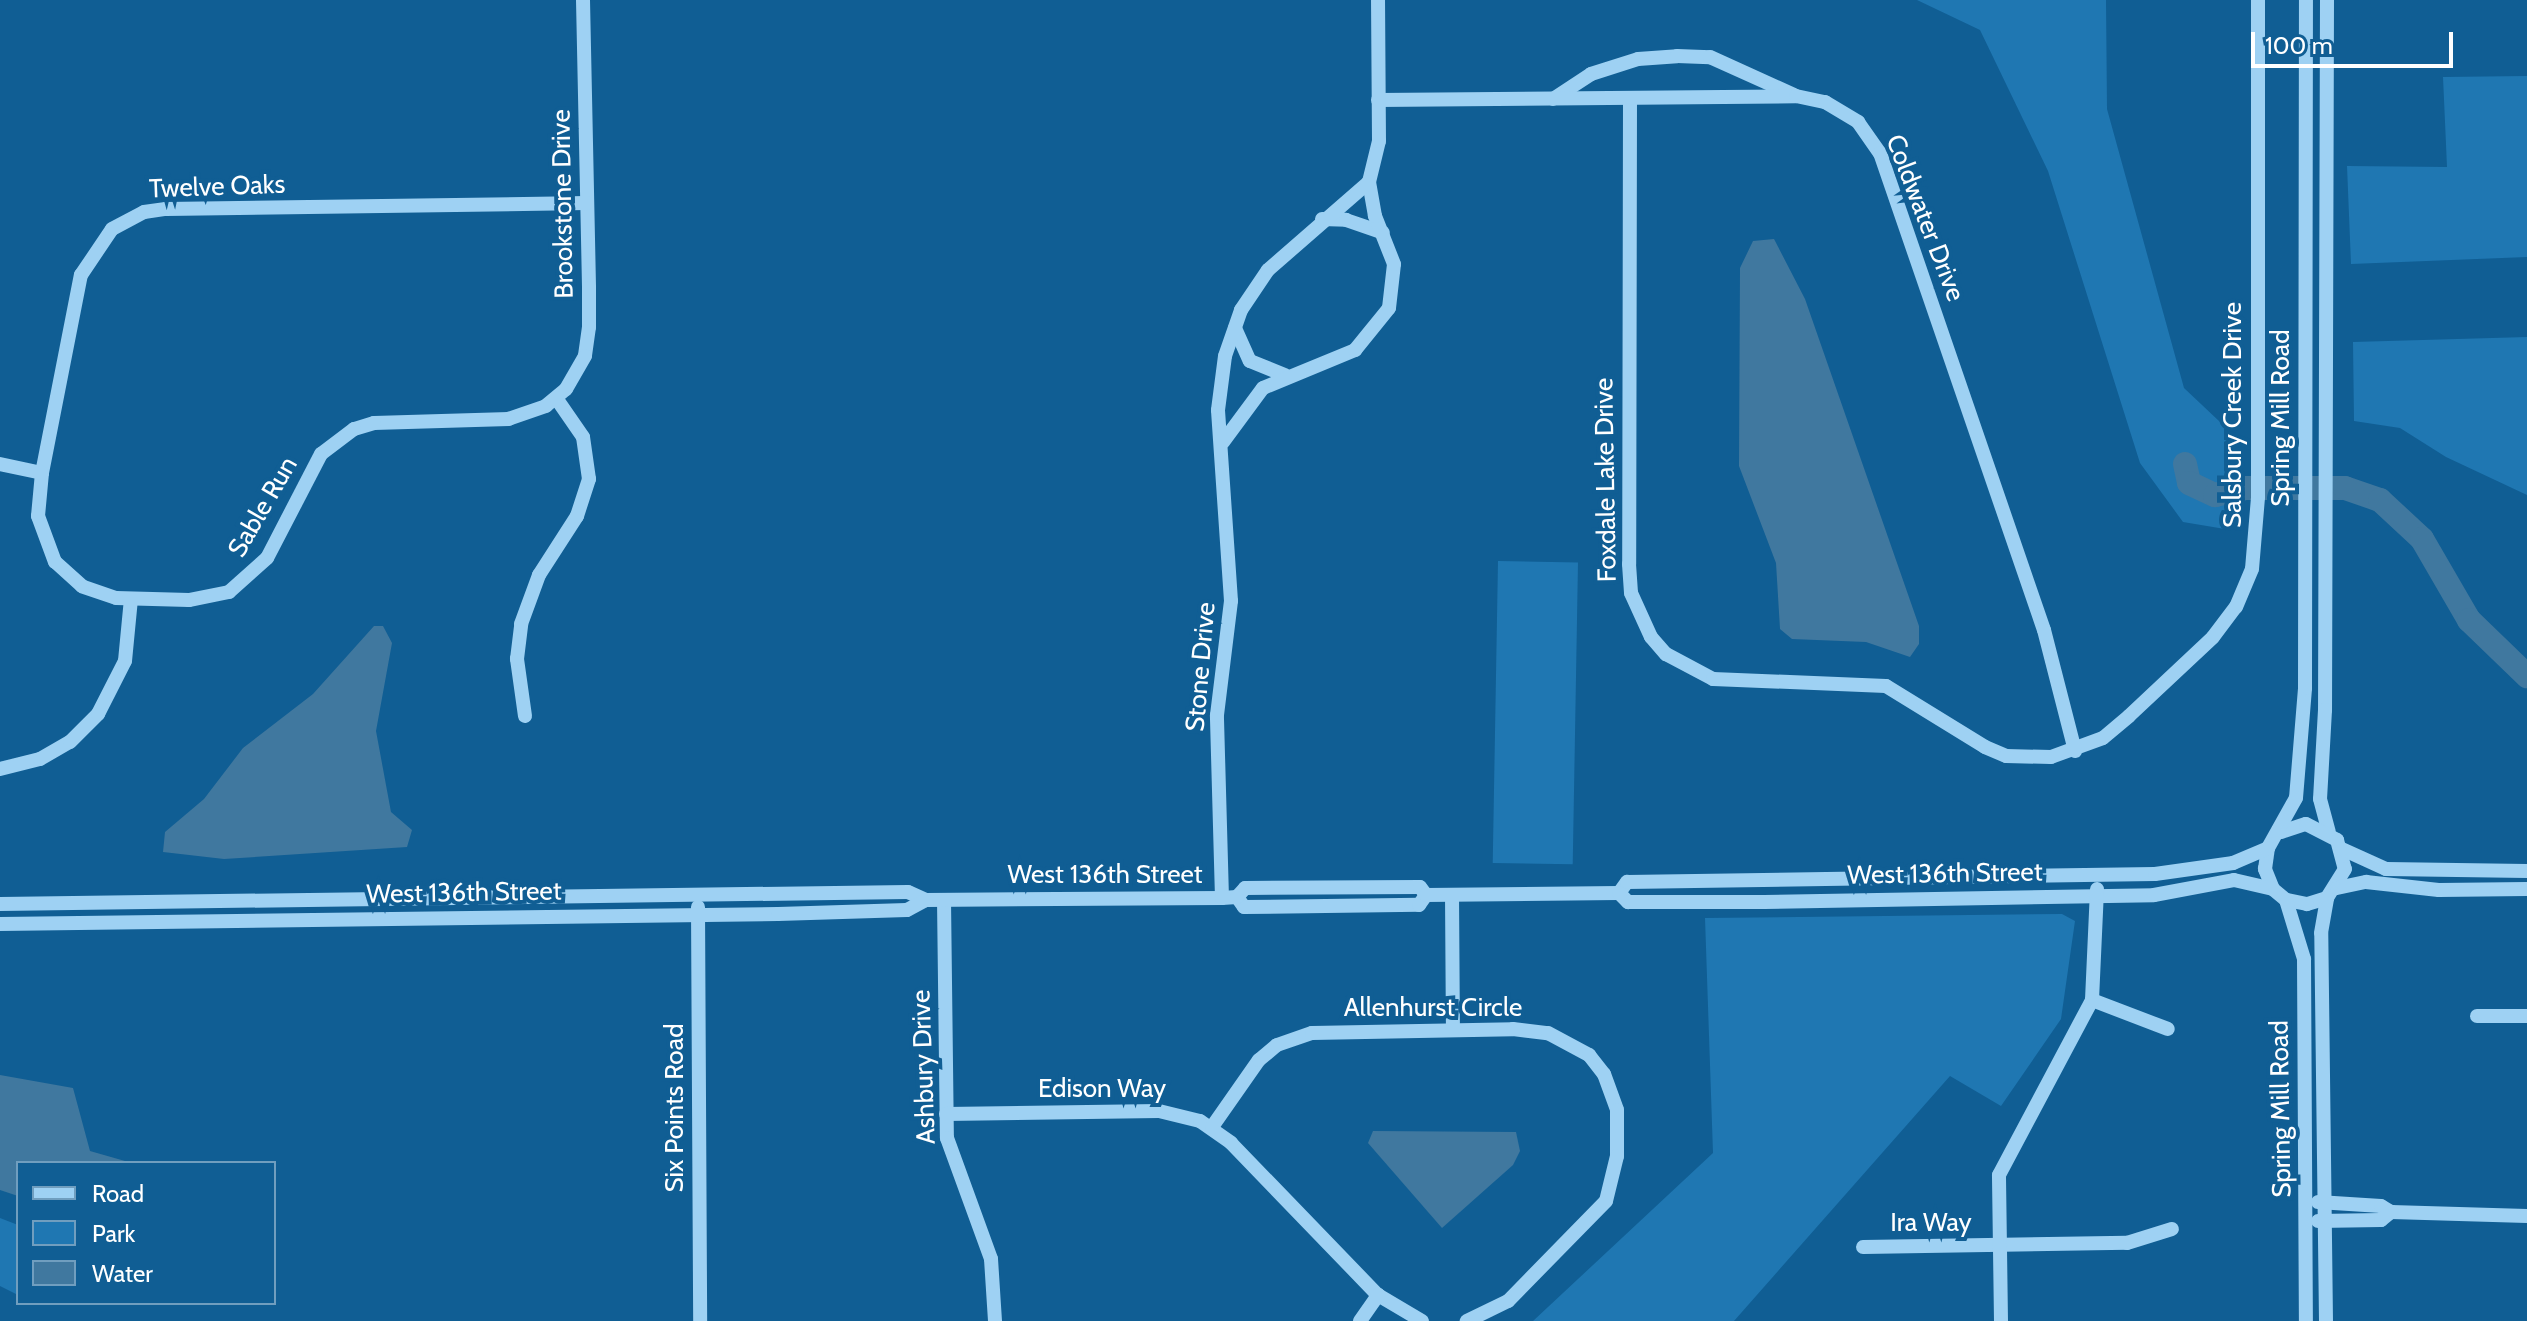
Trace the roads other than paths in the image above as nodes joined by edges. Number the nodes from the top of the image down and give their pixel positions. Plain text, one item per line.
1 (583, 0) edge
2 (1378, 0) edge
3 (2258, 0) edge
4 (2306, 0) edge
5 (2327, 0) edge
6 (1796, 96) junction
7 (1553, 99) junction
8 (1630, 99) junction
9 (1378, 100) junction
10 (1369, 182) junction
11 (587, 203) junction
12 (1322, 219) junction
13 (1383, 233) junction
14 (1235, 328) junction
15 (1287, 376) junction
16 (556, 398) junction
17 (1223, 442) junction
18 (0, 464) edge
19 (42, 473) junction
20 (131, 599) junction
21 (525, 716) dead end
22 (2075, 751) junction
23 (0, 769) edge
24 (2281, 832) junction
25 (2329, 832) junction
26 (2268, 848) junction
27 (2342, 849) junction
28 (2527, 871) edge
29 (2097, 877) junction
30 (2273, 889) junction
31 (2527, 889) edge
32 (1619, 893) junction
33 (2332, 893) junction
34 (698, 895) junction
35 (1452, 895) junction
36 (2098, 897) junction
37 (1229, 898) junction
38 (926, 900) junction
39 (944, 900) junction
40 (2286, 900) junction
41 (0, 904) edge
42 (698, 915) junction
43 (0, 924) edge
44 (2092, 1000) junction
45 (2477, 1016) dead end
46 (2527, 1016) edge
47 (2168, 1029) dead end
48 (1453, 1030) junction
49 (946, 1114) junction
50 (1212, 1127) junction
51 (2306, 1202) junction
52 (2326, 1202) junction
53 (2391, 1212) junction
54 (2527, 1216) edge
55 (2306, 1221) junction
56 (2326, 1221) junction
57 (2172, 1229) dead end
58 (1998, 1246) junction
59 (1863, 1247) dead end
60 (1378, 1295) junction
61 (700, 1321) edge
62 (995, 1321) edge
63 (1360, 1321) edge
64 (1422, 1321) edge
65 (1467, 1321) edge
66 (2001, 1321) edge
67 (2306, 1321) edge
68 (2326, 1321) edge

1 - 11 street, Brookstone Drive
2 - 9 street
3 - 22 street, Salsbury Creek Drive
4 - 24 street, Spring Mill Road
5 - 25 street, Spring Mill Road
6 - 7 street
6 - 8 street, Coldwater Drive
6 - 22 street, Coldwater Drive
7 - 8 street, Coldwater Drive
7 - 9 street, Coldwater Drive
8 - 22 street, Foxdale Lake Drive
9 - 10 street
10 - 12 street, Stone Drive
10 - 13 street
11 - 16 street, Brookstone Drive
11 - 19 street, Twelve Oaks
12 - 13 street
12 - 14 street, Stone Drive
13 - 15 street
14 - 15 street
14 - 17 street, Stone Drive
15 - 17 street
16 - 20 street, Sable Run
16 - 21 street
17 - 37 street, Stone Drive
18 - 19 street
19 - 20 street, Sable Run
20 - 23 street
24 - 25 street
24 - 26 street
25 - 27 street
26 - 29 street, West 136th Street
26 - 30 street
27 - 28 street
27 - 33 street
29 - 32 street, West 136th Street
29 - 36 street
30 - 36 street, West 136th Street
30 - 40 street
31 - 33 street
32 - 35 street, West 136th Street
32 - 36 street, West 136th Street
33 - 40 street
33 - 52 street, Spring Mill Road
34 - 38 street, West 136th Street
34 - 41 street, West 136th Street
34 - 42 street, Six Points Road
35 - 37 street, West 136th Street
35 - 48 street
36 - 44 street
37 - 39 street, West 136th Street
38 - 39 street, West 136th Street
38 - 42 street, West 136th Street
39 - 49 street, Ashbury Drive
40 - 51 street, Spring Mill Road
42 - 43 street, West 136th Street
42 - 61 street, Six Points Road
44 - 47 street
44 - 58 street
45 - 46 street
48 - 50 street, Allenhurst Circle
48 - 65 street, Allenhurst Circle
49 - 50 street, Edison Way
49 - 62 street, Ashbury Drive
50 - 60 street, Edison Way
51 - 52 street
51 - 55 street, Spring Mill Road
52 - 53 street
52 - 56 street, Spring Mill Road
53 - 54 street
53 - 56 street
55 - 56 street
55 - 67 street, Spring Mill Road
56 - 68 street, Spring Mill Road
57 - 58 street, Ira Way
58 - 59 street, Ira Way
58 - 66 street
60 - 63 street
60 - 64 street

